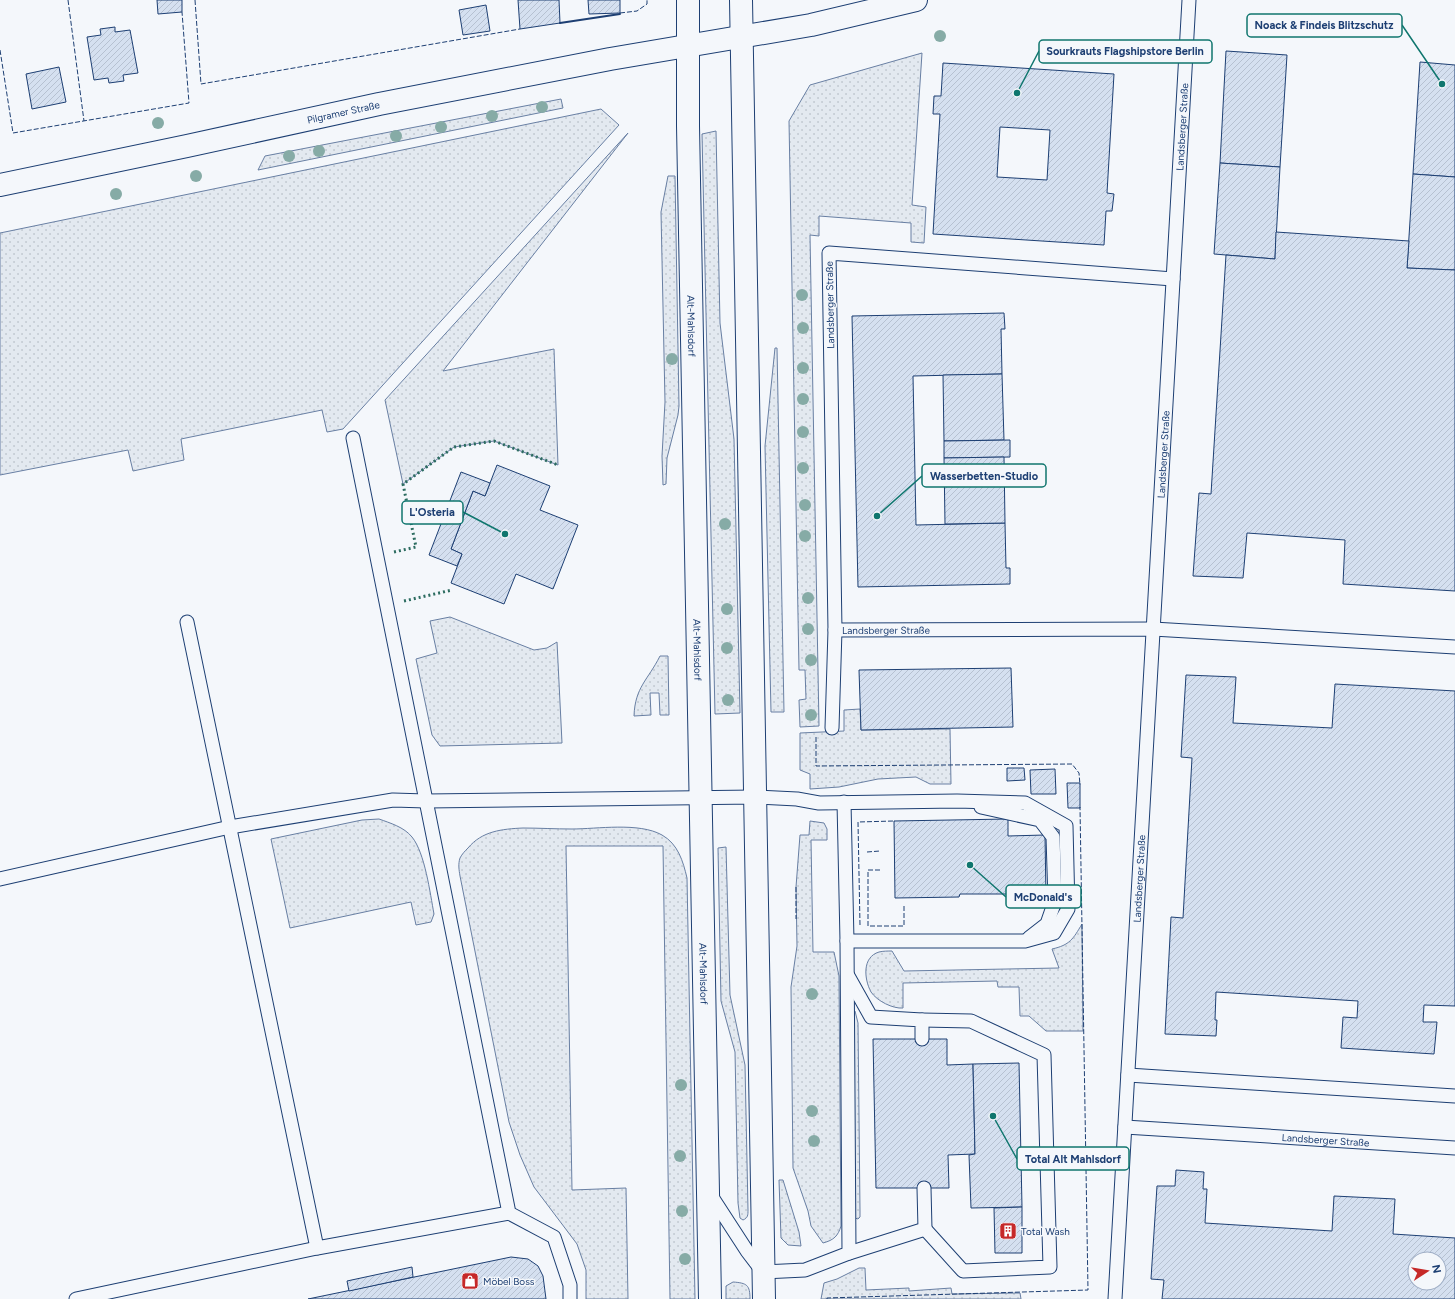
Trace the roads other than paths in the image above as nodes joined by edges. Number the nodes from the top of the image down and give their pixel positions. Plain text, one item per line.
1 (688, 0) edge
2 (741, 0) edge
3 (916, 0) edge
4 (1189, 0) edge
5 (742, 37) junction
6 (688, 46) junction
7 (0, 185) edge
8 (1173, 279) junction
9 (353, 438) dead end
10 (187, 622) dead end
11 (1153, 629) junction
12 (835, 630) junction
13 (1455, 647) edge
14 (832, 728) dead end
15 (755, 797) junction
16 (700, 798) junction
17 (426, 801) junction
18 (844, 802) junction
19 (230, 828) junction
20 (0, 879) edge
21 (847, 941) junction
22 (847, 975) junction
23 (922, 1020) junction
24 (922, 1039) dead end
25 (1128, 1075) junction
26 (1455, 1096) edge
27 (1125, 1128) junction
28 (1455, 1148) edge
29 (924, 1188) dead end
30 (708, 1190) junction
31 (509, 1213) junction
32 (925, 1229) junction
33 (317, 1248) junction
34 (849, 1253) junction
35 (763, 1272) junction
36 (76, 1299) edge
37 (570, 1299) edge
38 (710, 1299) edge
39 (764, 1299) edge
40 (1115, 1299) edge

1 - 6 main road, Alt-Mahlsdorf
2 - 5 main road
3 - 5 main road
4 - 8 lane, Landsberger Straße
5 - 6 main road
5 - 15 main road
6 - 7 main road, Pilgramer Straße
6 - 16 main road, Alt-Mahlsdorf
8 - 11 lane, Landsberger Straße
8 - 12 lane, Landsberger Straße
9 - 17 lane
10 - 19 lane
11 - 12 lane, Landsberger Straße
11 - 13 lane, Landsberger Straße
11 - 25 lane, Landsberger Straße
12 - 14 lane, Landsberger Straße
15 - 16 lane
15 - 18 lane
15 - 35 main road
16 - 17 lane
16 - 30 main road, Alt-Mahlsdorf
17 - 19 lane
17 - 31 lane
18 - 21 lane
18 - 21 lane
19 - 20 lane
19 - 33 lane
21 - 22 lane
22 - 23 lane
22 - 34 lane
23 - 24 lane
23 - 32 lane
25 - 26 lane
25 - 27 lane, Landsberger Straße
27 - 28 lane, Landsberger Straße
27 - 40 lane, Landsberger Straße
29 - 32 lane
30 - 35 lane
30 - 38 main road, Alt-Mahlsdorf
31 - 33 lane
31 - 37 lane
32 - 34 lane
33 - 36 lane
34 - 35 lane
35 - 39 main road

